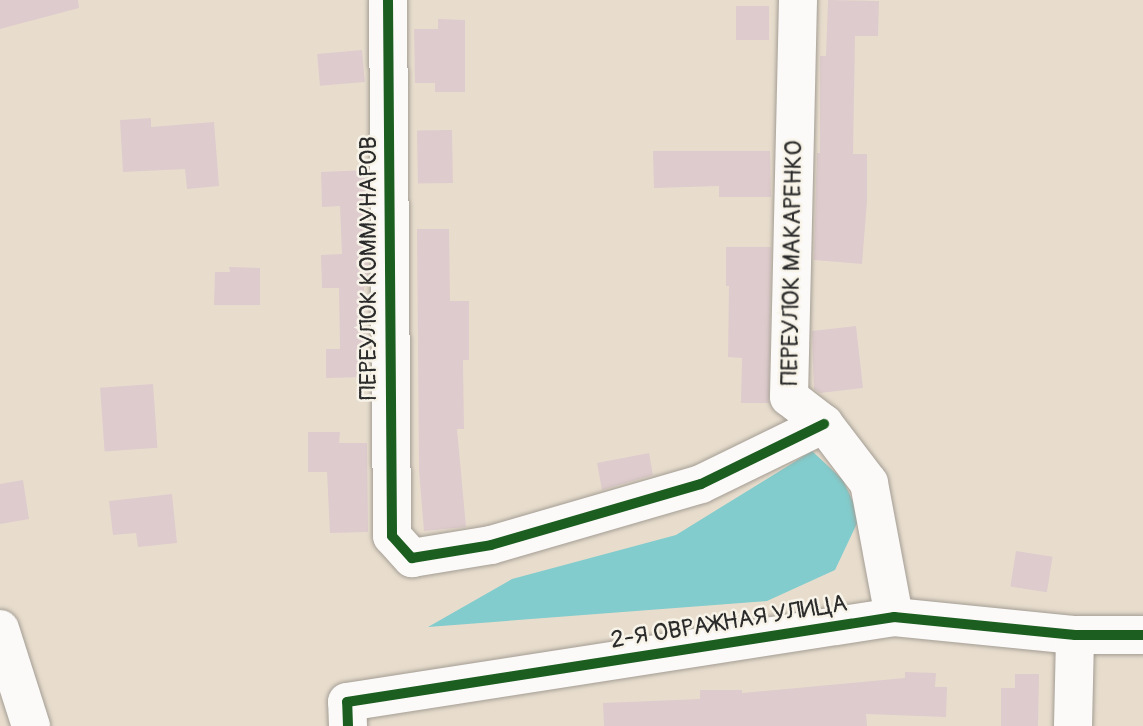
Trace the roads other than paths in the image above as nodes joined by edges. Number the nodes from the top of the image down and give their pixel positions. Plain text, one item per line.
1 (388, 0) edge
2 (798, 0) edge
3 (824, 424) junction
4 (894, 617) junction
5 (0, 629) edge
6 (1075, 635) junction
7 (1143, 635) edge
8 (31, 726) edge
9 (348, 726) edge
10 (1073, 726) edge

1 - 3 street, ПЕРЕУЛОК КОММУНАРОВ
2 - 3 street, ПЕРЕУЛОК МАКАРЕНКО
3 - 4 street, ПЕРЕУЛОК МАКАРЕНКО
4 - 6 street, 2-Я ОВРАЖНАЯ УЛИЦА
4 - 9 street, 2-Я ОВРАЖНАЯ УЛИЦА
5 - 8 street
6 - 7 street, 2-Я ОВРАЖНАЯ УЛИЦА
6 - 10 street

